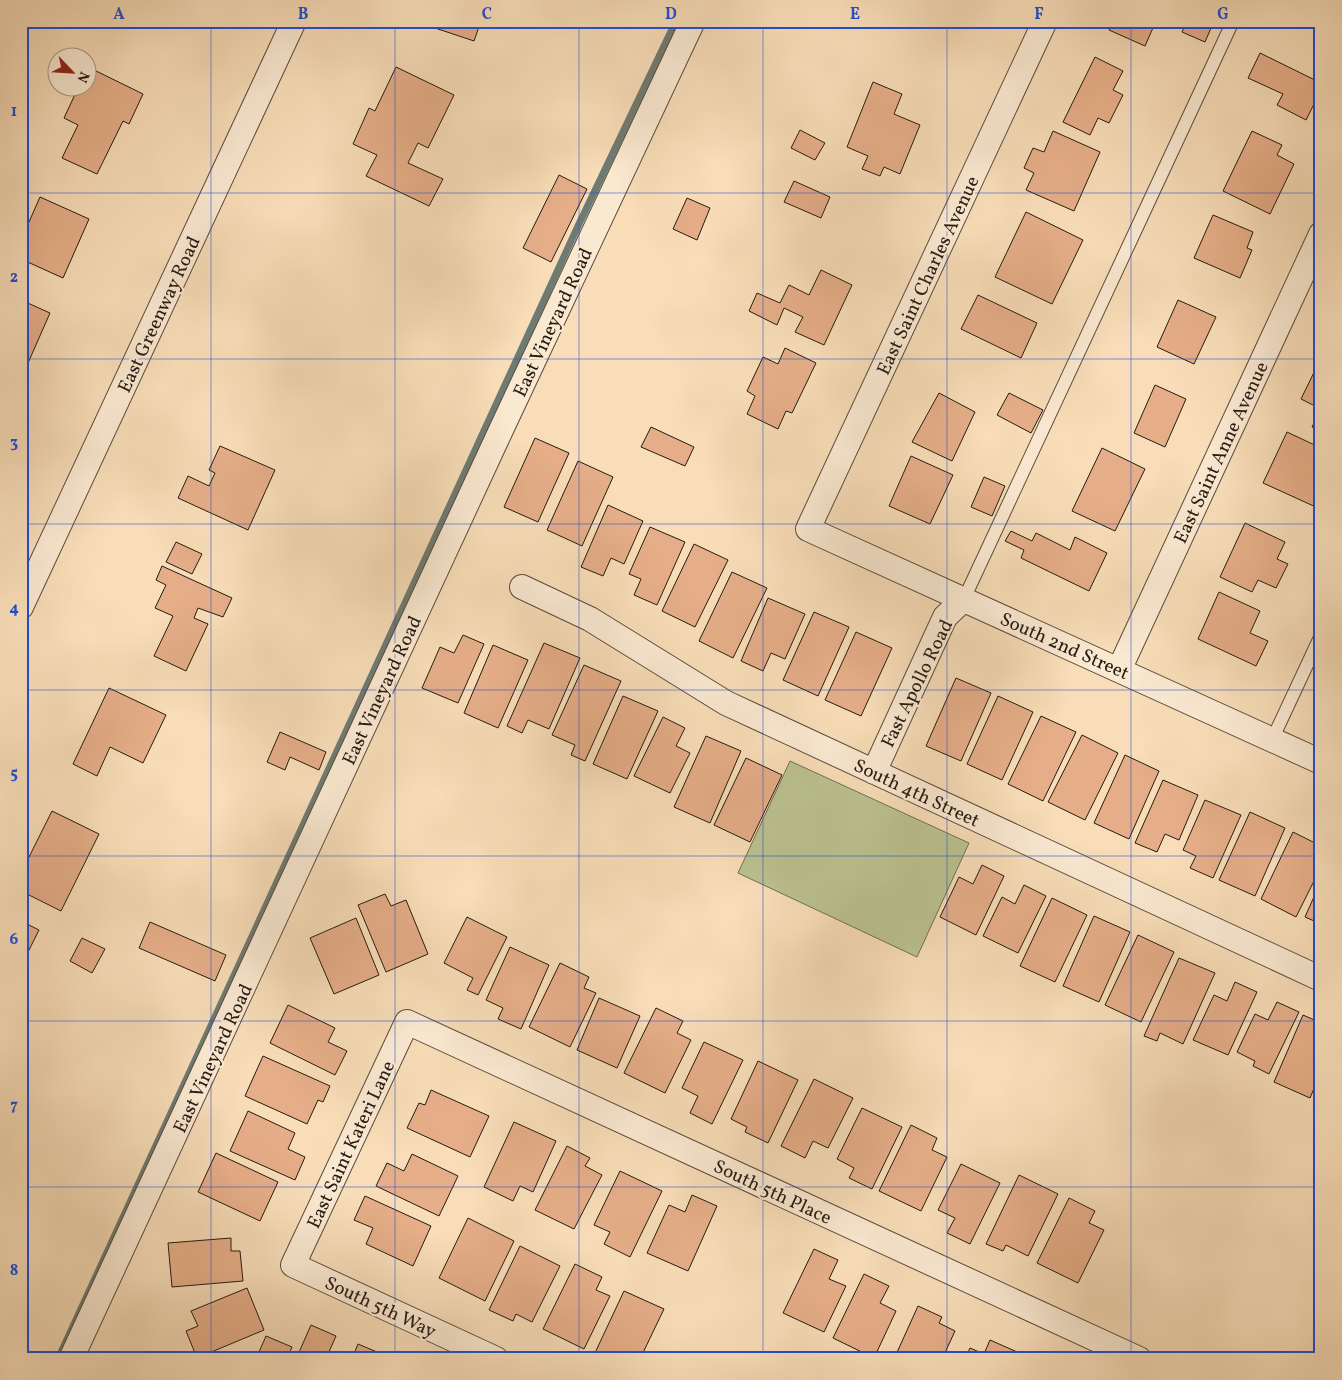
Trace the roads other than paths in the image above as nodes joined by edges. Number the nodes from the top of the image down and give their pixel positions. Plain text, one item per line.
1 (294, 21) edge
2 (693, 21) edge
3 (1045, 21) edge
4 (1233, 21) edge
5 (1321, 234) edge
6 (808, 529) joint
7 (522, 587) dead end
8 (964, 599) junction
9 (21, 607) edge
10 (1321, 635) edge
11 (1119, 670) junction
12 (1272, 740) junction
13 (1321, 762) edge
14 (874, 772) junction
15 (1321, 980) edge
16 (407, 1022) joint
17 (293, 1266) joint
18 (1099, 1350) edge
19 (72, 1359) edge
20 (496, 1359) edge
21 (1139, 1359) edge

1 - 9 street, East Greenway Road
2 - 19 street, East Vineyard Road
3 - 6 street, East Saint Charles Avenue
4 - 8 lane
5 - 11 street, East Saint Anne Avenue
6 - 8 street, South 2nd Street
7 - 14 street, South 4th Street
8 - 11 street, South 2nd Street
8 - 14 street, Fast Apollo Road
10 - 12 lane
11 - 12 street, South 2nd Street
12 - 13 street, South 2nd Street
14 - 15 street, South 4th Street
16 - 17 street, East Saint Kateri Lane
16 - 18 street, South 5th Place
17 - 20 street, South 5th Way
18 - 21 street, South 5th Place

